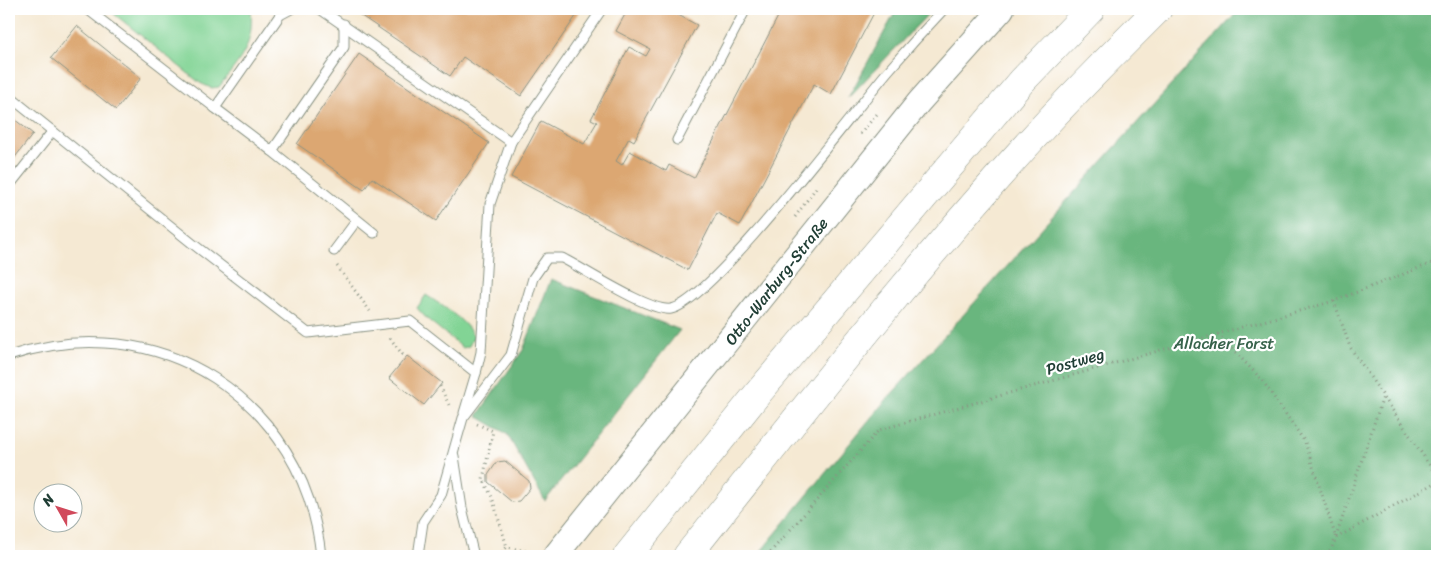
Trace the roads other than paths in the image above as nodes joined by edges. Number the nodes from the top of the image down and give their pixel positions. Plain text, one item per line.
1 (86, 9) edge
2 (291, 9) edge
3 (320, 9) edge
4 (602, 9) edge
5 (746, 9) edge
6 (944, 9) edge
7 (1002, 9) edge
8 (1091, 9) edge
9 (1158, 9) edge
10 (344, 24) junction
11 (9, 96) edge
12 (215, 108) junction
13 (52, 132) junction
14 (677, 140) dead end
15 (512, 142) junction
16 (272, 151) junction
17 (9, 186) edge
18 (358, 220) junction
19 (374, 233) dead end
20 (334, 250) road end
21 (9, 356) edge
22 (476, 373) junction
23 (463, 418) junction
24 (454, 453) junction
25 (321, 556) edge
26 (418, 556) edge
27 (474, 556) edge
28 (555, 556) edge
29 (627, 556) edge
30 (687, 556) edge

1 - 12 lane
2 - 12 lane
3 - 10 lane
4 - 15 lane
5 - 14 lane
6 - 23 lane
7 - 28 main road, Otto-Warburg-Straße
8 - 29 highway
9 - 30 highway
10 - 15 lane
10 - 16 lane
11 - 13 lane
12 - 16 lane
13 - 17 lane
13 - 22 lane
15 - 22 lane
16 - 18 lane
18 - 19 lane
18 - 20 lane
21 - 25 lane
22 - 23 lane
23 - 24 lane
24 - 26 lane
24 - 27 lane

